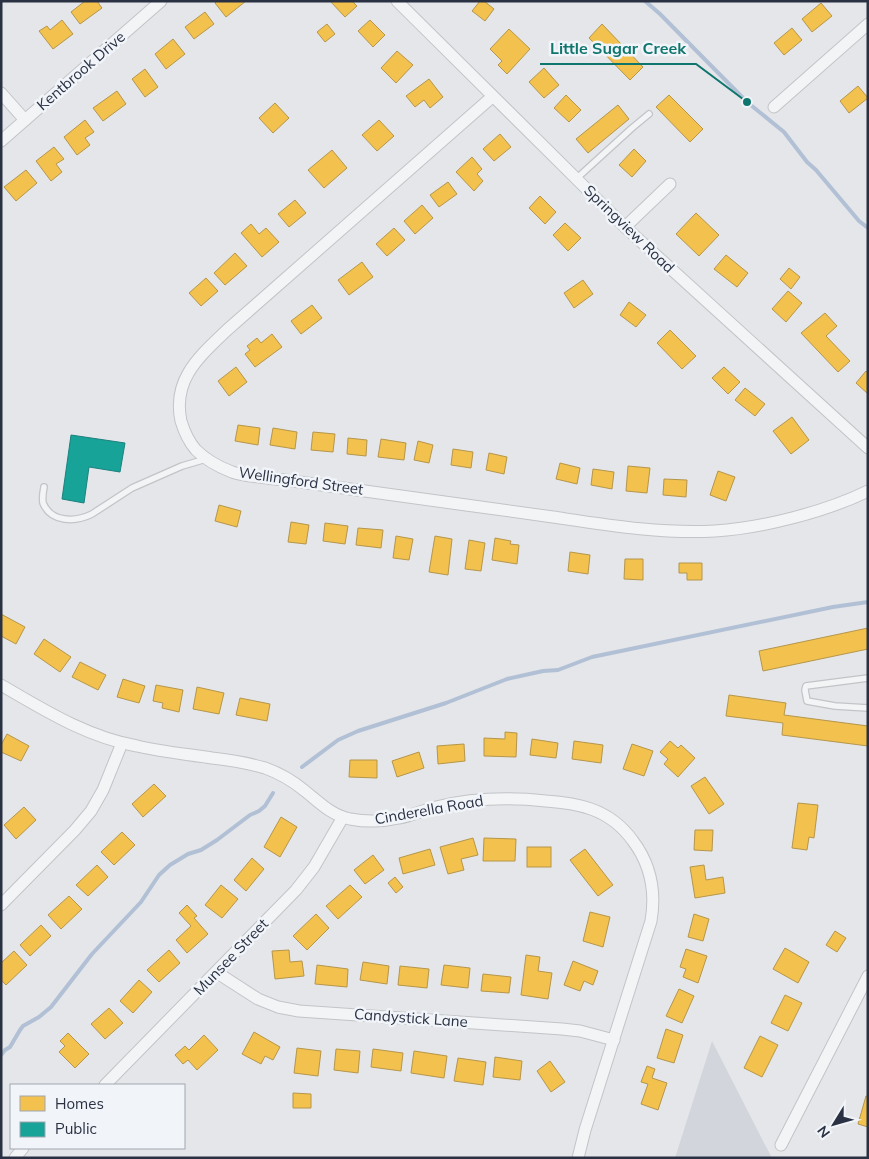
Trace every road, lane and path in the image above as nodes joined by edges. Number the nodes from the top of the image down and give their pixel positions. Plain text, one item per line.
1 (161, 1) edge
2 (397, 1) edge
3 (868, 24) edge
4 (1, 93) edge
5 (492, 97) junction
6 (774, 106) dead end
7 (649, 114) dead end
8 (25, 120) junction
9 (1, 141) edge
10 (576, 179) junction
11 (670, 184) dead end
12 (625, 227) junction
13 (868, 448) edge
14 (208, 459) junction
15 (44, 487) dead end
16 (868, 491) edge
17 (868, 678) edge
18 (1, 685) edge
19 (868, 708) edge
20 (122, 743) junction
21 (343, 817) junction
22 (1, 905) edge
23 (216, 972) junction
24 (868, 976) edge
25 (614, 1040) junction
26 (105, 1084) edge
27 (781, 1145) dead end
28 (578, 1158) edge

1 - 8 street, Kentbrook Drive
2 - 5 street, Springview Road
3 - 6 street
4 - 8 street
5 - 10 street, Springview Road
5 - 14 street, Wellingford Street
7 - 10 lane
8 - 9 street, Kentbrook Drive
10 - 12 street, Springview Road
11 - 12 street
12 - 13 street, Springview Road
14 - 15 lane
14 - 16 street, Wellingford Street
17 - 19 lane
18 - 20 street, Cinderella Road
20 - 21 street, Cinderella Road
20 - 22 street
21 - 23 street, Munsee Street
21 - 25 street, Cinderella Road
23 - 25 street, Candystick Lane
23 - 26 street, Munsee Street
24 - 27 street
25 - 28 street, Cinderella Road

